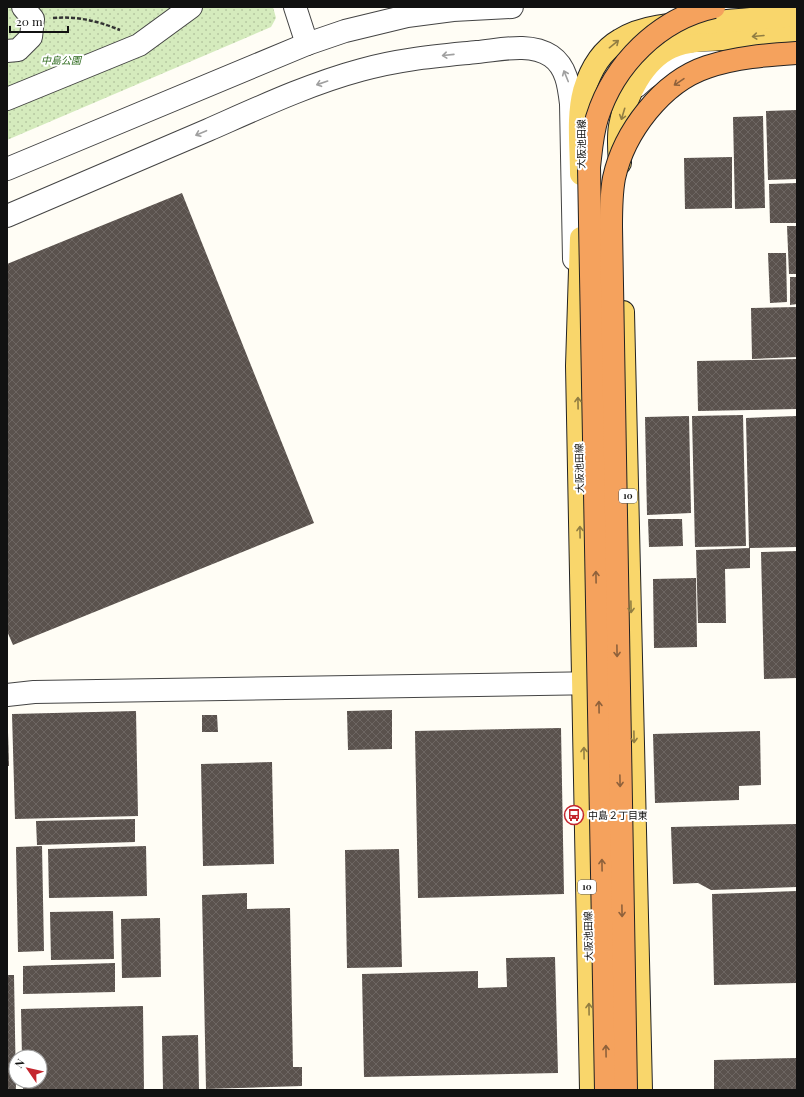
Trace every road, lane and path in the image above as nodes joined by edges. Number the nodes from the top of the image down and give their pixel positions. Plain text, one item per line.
1 (190, 7) edge
2 (294, 7) edge
3 (512, 7) edge
4 (714, 7) edge
5 (28, 13) edge
6 (797, 15) edge
7 (797, 33) edge
8 (307, 44) junction
9 (139, 45) junction
10 (7, 51) edge
11 (797, 53) edge
12 (797, 57) edge
13 (631, 92) junction
14 (7, 99) edge
15 (7, 169) edge
16 (7, 216) edge
17 (577, 366) junction
18 (632, 682) junction
19 (583, 684) junction
20 (7, 695) edge
21 (590, 1090) edge
22 (606, 1090) edge
23 (626, 1090) edge
24 (641, 1090) edge

1 - 9 street
2 - 8 street
3 - 8 street
22 -> 4 highway, bridge
5 - 9 path
5 - 10 street
17 -> 6 main road, 大阪池田線 / 10
7 -> 13 main road, 10
8 - 15 street
9 - 14 street
11 -> 23 highway, bridge
12 - 13 street
13 -> 18 main road, 10
17 -> 16 street
19 -> 17 main road, 大阪池田線 / 10
18 - 19 street
18 -> 24 main road, 10
19 - 20 street
21 -> 19 main road, 大阪池田線 / 10

